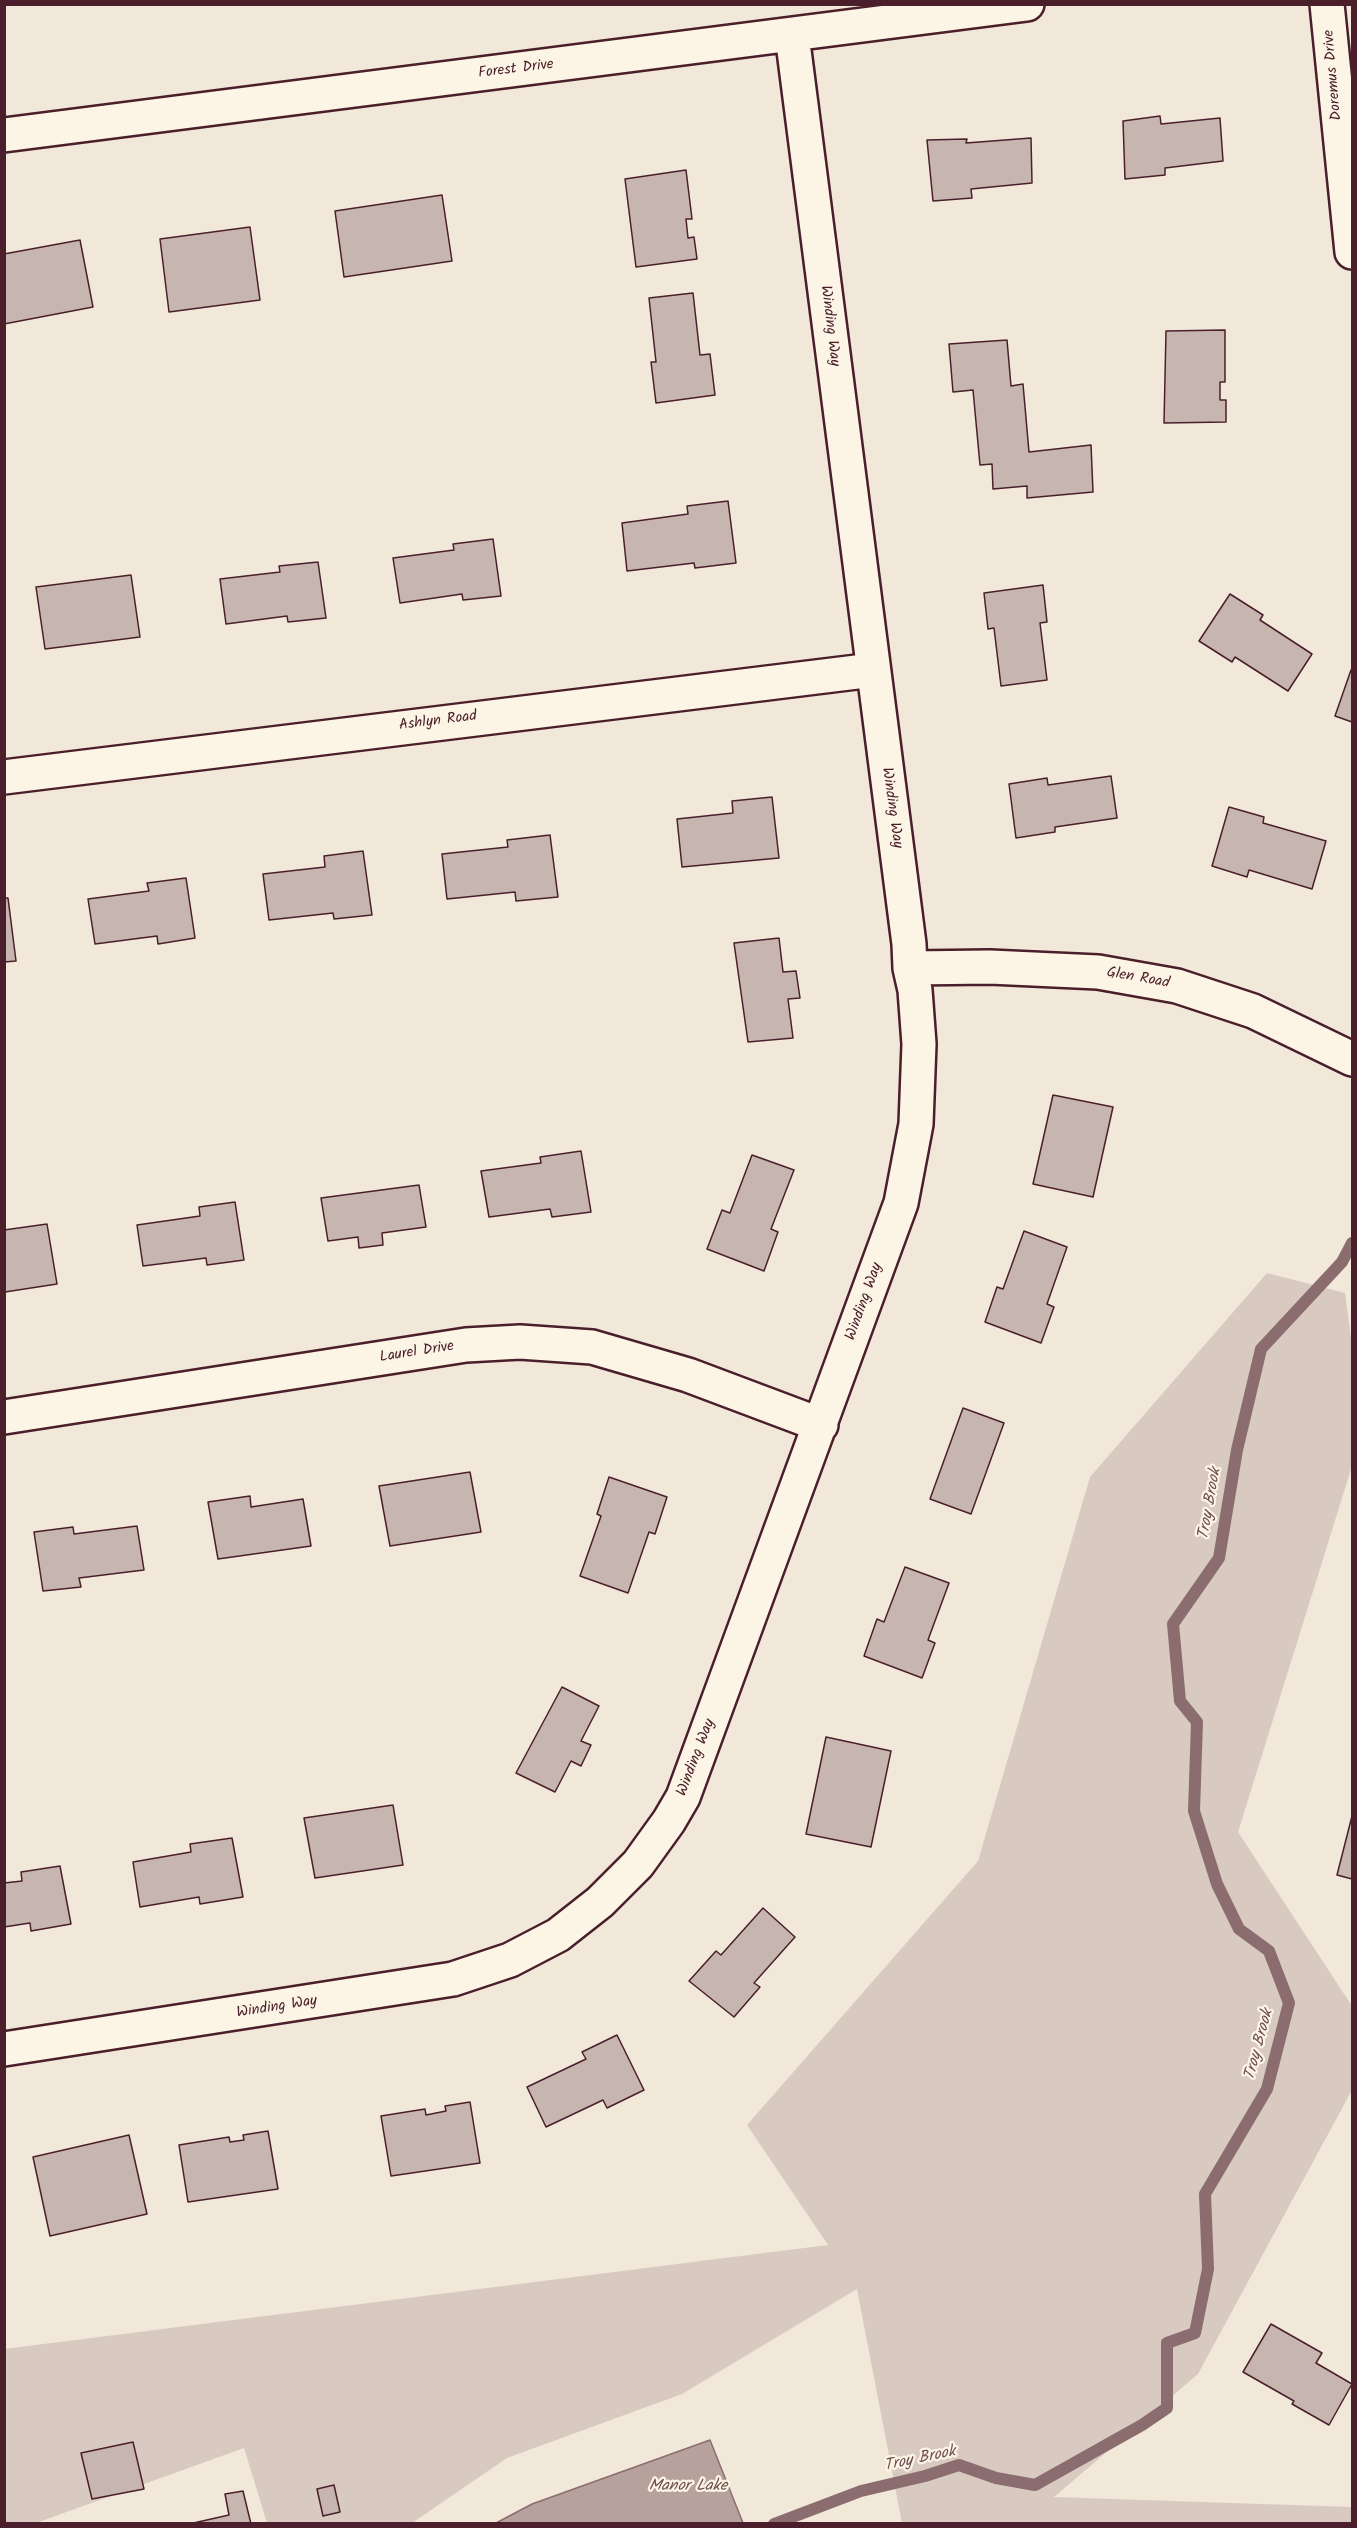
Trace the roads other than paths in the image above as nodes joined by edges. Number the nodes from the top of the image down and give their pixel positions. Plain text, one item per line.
1 (1027, 4) edge
2 (1327, 4) edge
3 (792, 35) junction
4 (4, 135) edge
5 (1353, 252) edge
6 (873, 670) junction
7 (4, 777) edge
8 (910, 968) junction
9 (1353, 1059) edge
10 (4, 1417) edge
11 (821, 1425) junction
12 (4, 2049) edge

1 - 3 street, Forest Drive
2 - 5 street, Doremus Drive
3 - 4 street, Forest Drive
3 - 6 street, Winding Way
6 - 7 street, Ashlyn Road
6 - 8 street, Winding Way
8 - 9 street, Glen Road
8 - 11 street, Winding Way
10 - 11 street, Laurel Drive
11 - 12 street, Winding Way

